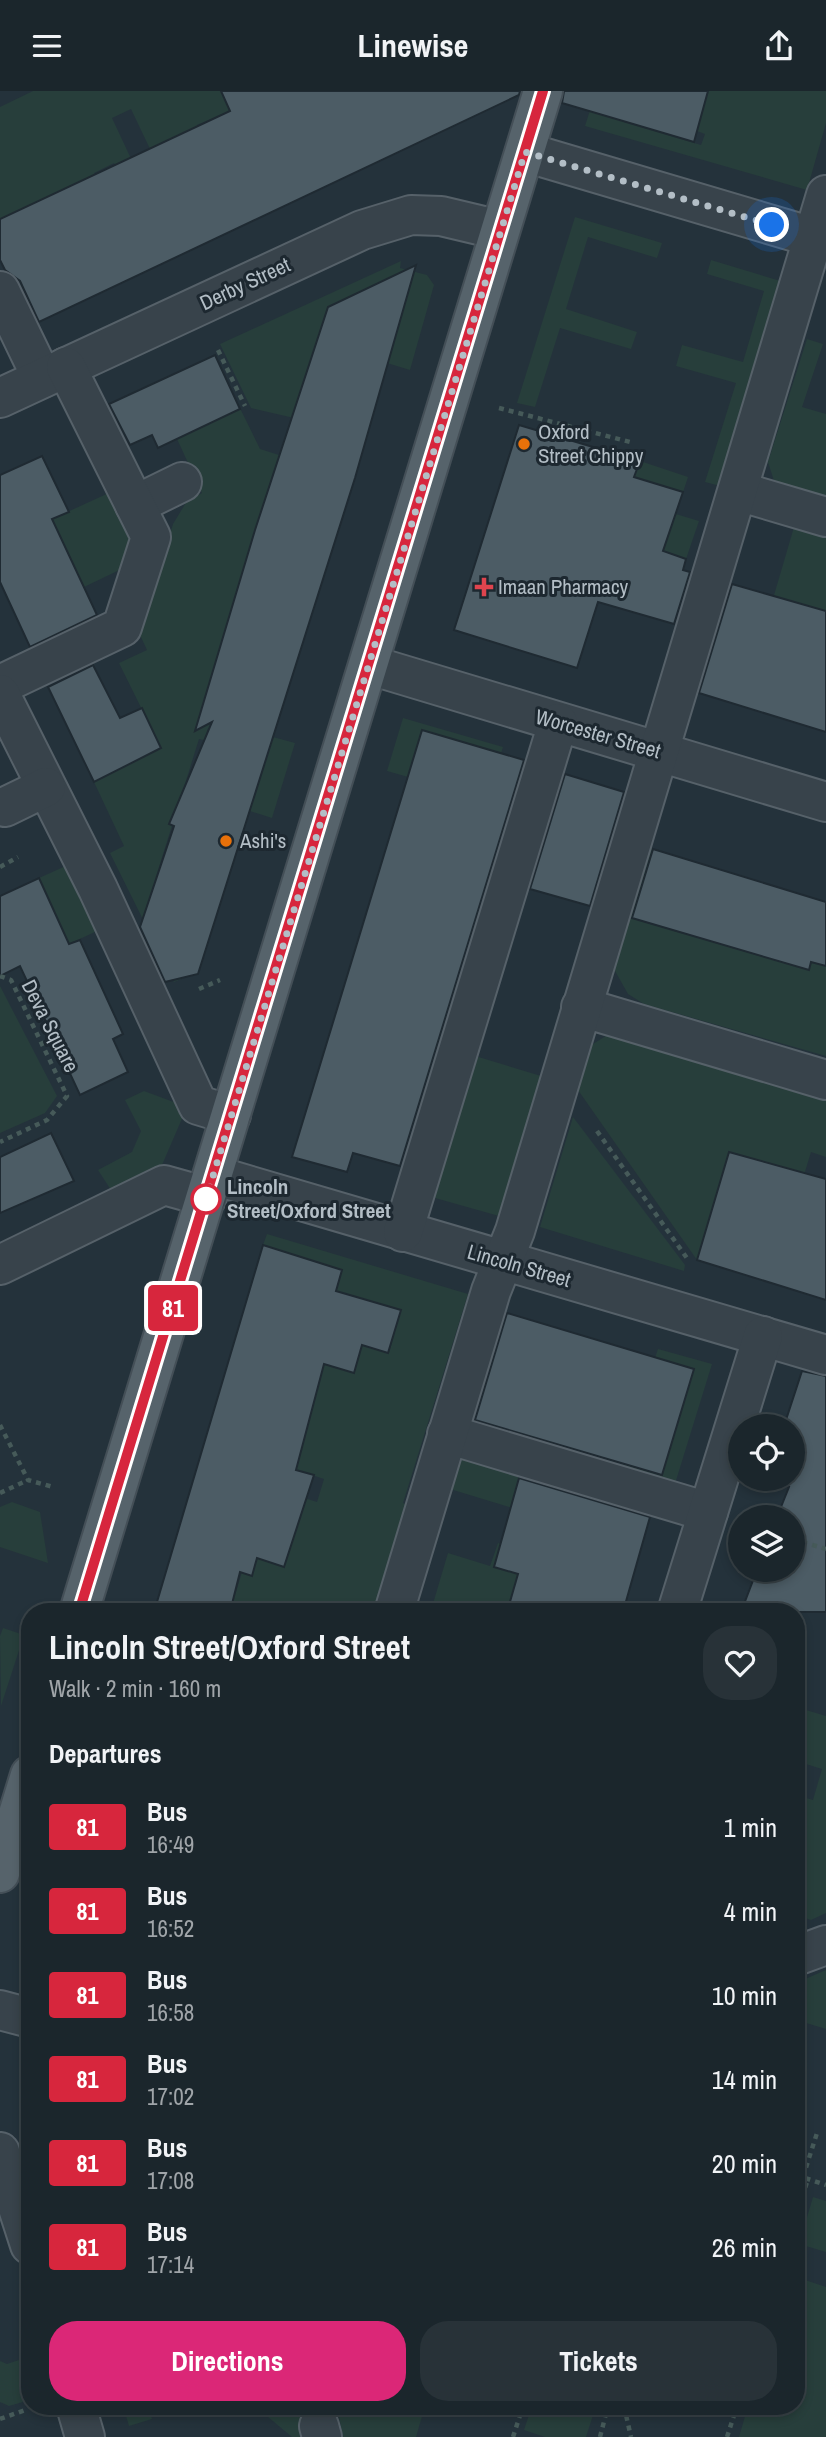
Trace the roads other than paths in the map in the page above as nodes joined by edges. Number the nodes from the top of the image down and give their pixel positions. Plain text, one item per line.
1 (544, 91) edge
2 (525, 152) junction
3 (826, 195) edge
4 (500, 230) junction
5 (820, 239) edge
6 (0, 291) edge
7 (54, 372) junction
8 (0, 398) edge
9 (182, 482) dead end
10 (738, 491) junction
11 (135, 505) junction
12 (826, 517) edge
13 (370, 665) junction
14 (0, 685) edge
15 (0, 694) edge
16 (558, 723) junction
17 (658, 752) junction
18 (46, 787) junction
19 (826, 802) edge
20 (5, 807) dead end
21 (581, 1007) junction
22 (826, 1080) edge
23 (231, 1115) junction
24 (210, 1186) junction
25 (403, 1232) junction
26 (504, 1262) junction
27 (0, 1265) edge
28 (763, 1336) junction
29 (826, 1355) edge
30 (447, 1434) junction
31 (708, 1512) junction
32 (82, 1603) edge
33 (397, 1603) edge
34 (680, 1603) edge
35 (21, 1804) edge
36 (0, 1873) edge
37 (826, 1945) edge
38 (805, 1953) edge
39 (0, 2010) edge
40 (21, 2016) edge
41 (0, 2151) edge
42 (21, 2217) edge
43 (79, 2415) edge
44 (85, 2437) edge

1 - 2 main road
2 - 4 main road
2 - 5 street
3 - 5 street
4 - 7 street, Derby Street
4 - 13 main road
5 - 10 street
6 - 7 street
7 - 8 street, Derby Street
7 - 11 street
9 - 11 street
10 - 12 street
10 - 17 street
11 - 14 street
13 - 16 street, Worcester Street
13 - 23 main road
15 - 18 street
16 - 17 street, Worcester Street
16 - 25 street
17 - 19 street, Worcester Street
17 - 21 street
18 - 20 street
18 - 23 street
21 - 22 street
21 - 26 street
23 - 24 main road
24 - 25 street, Lincoln Street
24 - 27 street, Lincoln Street
24 - 32 main road
25 - 26 street, Lincoln Street
26 - 28 street, Lincoln Street
26 - 30 street
28 - 29 street, Lincoln Street
28 - 31 street
30 - 31 street
30 - 33 street
31 - 34 street
35 - 36 main road
37 - 38 street
39 - 40 street
41 - 42 street
43 - 44 street

